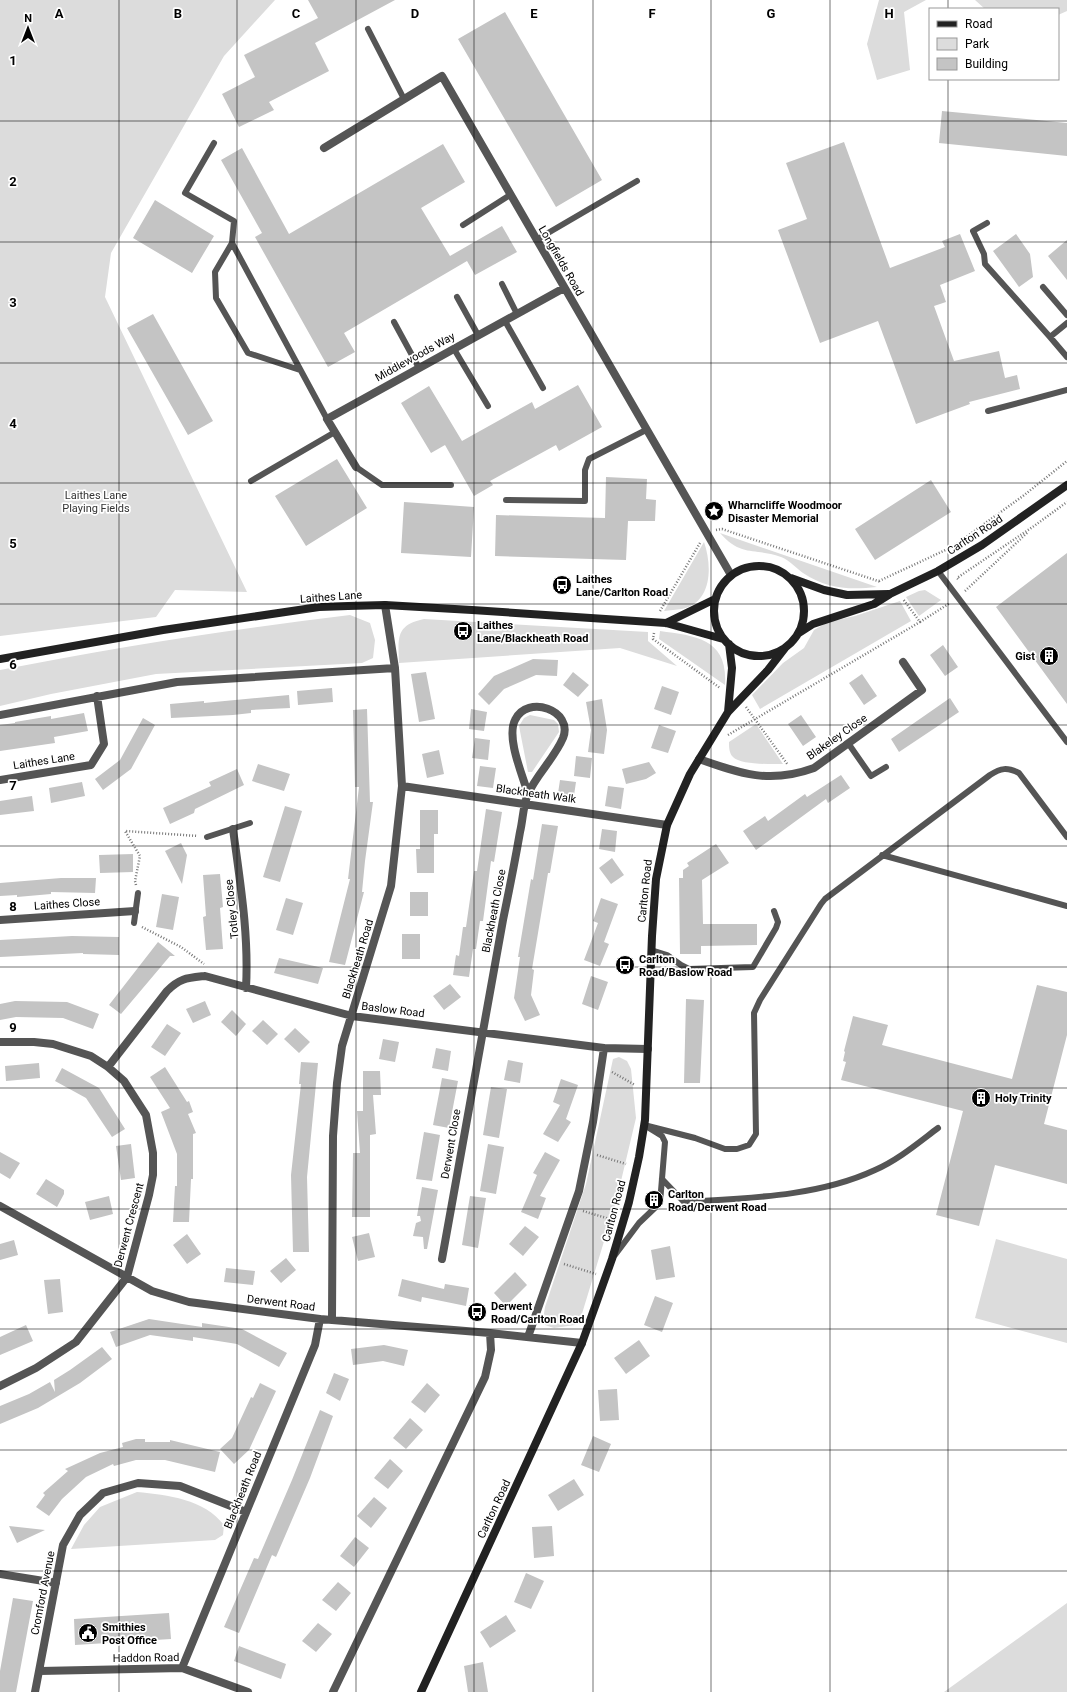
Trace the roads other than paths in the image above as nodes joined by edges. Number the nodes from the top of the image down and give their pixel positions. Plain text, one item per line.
1 (368, 29) dead end
2 (404, 99) junction
3 (214, 143) dead end
4 (324, 148) dead end
5 (637, 181) dead end
6 (510, 195) junction
7 (987, 223) dead end
8 (463, 225) dead end
9 (536, 240) junction
10 (232, 243) junction
11 (502, 284) dead end
12 (1043, 287) dead end
13 (564, 288) junction
14 (457, 297) dead end
15 (517, 314) junction
16 (1067, 315) edge
17 (504, 321) junction
18 (394, 322) dead end
19 (1067, 323) edge
20 (478, 336) junction
21 (1050, 338) junction
22 (454, 349) junction
23 (1067, 357) edge
24 (419, 368) junction
25 (300, 370) junction
26 (543, 388) dead end
27 (1067, 390) edge
28 (488, 406) dead end
29 (988, 411) dead end
30 (327, 419) junction
31 (646, 430) junction
32 (335, 432) junction
33 (356, 467) joint
34 (251, 481) dead end
35 (1067, 484) edge
36 (451, 485) dead end
37 (506, 500) dead end
38 (938, 571) junction
39 (731, 575) junction
40 (790, 578) junction
41 (894, 592) junction
42 (715, 599) junction
43 (385, 605) junction
44 (666, 623) junction
45 (799, 633) junction
46 (726, 642) junction
47 (785, 648) junction
48 (0, 659) edge
49 (904, 662) dead end
50 (395, 668) junction
51 (97, 696) junction
52 (728, 712) junction
53 (0, 714) edge
54 (1067, 742) edge
55 (848, 743) junction
56 (699, 759) junction
57 (886, 767) dead end
58 (0, 780) edge
59 (402, 786) junction
60 (528, 794) junction
61 (526, 804) junction
62 (250, 823) dead end
63 (667, 825) junction
64 (233, 829) junction
65 (207, 837) road end
66 (1067, 837) edge
67 (882, 855) junction
68 (138, 893) road end
69 (1067, 906) edge
70 (135, 911) junction
71 (774, 911) dead end
72 (0, 920) edge
73 (134, 923) road end
74 (651, 950) junction
75 (246, 988) junction
76 (352, 1016) junction
77 (482, 1032) junction
78 (0, 1042) edge
79 (604, 1048) junction
80 (648, 1049) junction
81 (108, 1067) junction
82 (644, 1125) junction
83 (938, 1128) dead end
84 (662, 1179) junction
85 (0, 1206) edge
86 (612, 1258) junction
87 (442, 1259) dead end
88 (127, 1277) junction
89 (320, 1319) junction
90 (332, 1320) junction
91 (490, 1333) junction
92 (528, 1337) junction
93 (582, 1343) junction
94 (0, 1386) edge
95 (246, 1512) junction
96 (0, 1574) edge
97 (56, 1583) junction
98 (182, 1668) junction
99 (40, 1671) junction
100 (35, 1692) edge
101 (248, 1692) edge
102 (333, 1692) edge
103 (422, 1692) edge

1 - 2 lane
2 - 4 street, Longfields Road
2 - 6 street, Longfields Road
3 - 10 lane
5 - 9 lane
6 - 8 lane
6 - 9 street, Longfields Road
7 - 21 lane
9 - 13 street, Longfields Road
10 - 25 lane
10 - 25 lane
11 - 15 lane
12 - 16 lane
13 - 15 street, Middlewoods Way
13 - 31 street, Longfields Road
14 - 20 lane
15 - 17 street, Middlewoods Way
17 - 20 street, Middlewoods Way
17 - 26 lane
18 - 24 lane
19 - 21 lane
20 - 22 street, Middlewoods Way
21 - 23 lane
22 - 24 street, Middlewoods Way
22 - 28 lane
24 - 30 street, Middlewoods Way
25 - 30 lane
27 - 29 lane
30 - 32 street
31 - 37 lane
31 - 39 street, Longfields Road
32 - 33 street
32 - 34 lane
33 - 36 lane
35 - 38 main road, Carlton Road
38 - 41 main road, Carlton Road
38 - 54 lane
39 - 40 main road
39 - 42 main road
40 - 41 main road, Carlton Road
40 - 45 main road
41 - 45 main road, Carlton Road
42 - 44 main road
42 - 46 main road
43 - 44 main road, Laithes Lane
43 - 48 main road, Laithes Lane
43 - 50 street, Blackheath Road
44 - 46 main road, Laithes Lane
45 - 47 main road
46 - 47 main road
46 - 52 main road, Carlton Road
47 - 52 main road, Carlton Road
49 - 55 street, Blakeley Close
50 - 51 street
50 - 59 street, Blackheath Road
51 - 53 street
51 - 58 street, Laithes Lane
52 - 56 main road, Carlton Road
55 - 56 street, Blakeley Close
55 - 57 lane
56 - 63 main road, Carlton Road
59 - 61 street, Blackheath Walk
59 - 76 street, Blackheath Road
60 - 60 street, Blackheath Close
60 - 61 street, Blackheath Close
61 - 63 street, Blackheath Walk
61 - 77 street, Blackheath Close
62 - 64 lane
63 - 74 main road, Carlton Road
64 - 65 lane
64 - 75 street, Totley Close
66 - 67 lane
67 - 69 lane
67 - 82 lane
68 - 70 lane
70 - 72 street, Laithes Close
70 - 73 lane
71 - 74 lane
74 - 80 main road, Carlton Road
75 - 76 street, Baslow Road
75 - 81 street, Baslow Road
76 - 77 street, Baslow Road
76 - 90 street, Blackheath Road
77 - 79 street, Baslow Road
77 - 87 street, Derwent Close
78 - 81 street, Derwent Crescent
79 - 80 street, Baslow Road
79 - 92 street
80 - 82 main road, Carlton Road
81 - 88 street, Derwent Crescent
82 - 84 lane
82 - 86 main road, Carlton Road
83 - 84 lane
84 - 86 lane
85 - 88 street, Derwent Road
86 - 93 main road, Carlton Road
88 - 89 street, Derwent Road
88 - 94 street
89 - 90 street, Derwent Road
89 - 95 street, Blackheath Road
90 - 91 street, Derwent Road
91 - 92 street, Derwent Road
91 - 102 street
92 - 93 street, Derwent Road
93 - 103 main road, Carlton Road
95 - 97 street, Cromford Avenue
95 - 98 street, Blackheath Road
96 - 97 street
97 - 99 street, Cromford Avenue
98 - 99 street, Haddon Road
98 - 101 street, Haddon Road
99 - 100 street, Cromford Avenue

